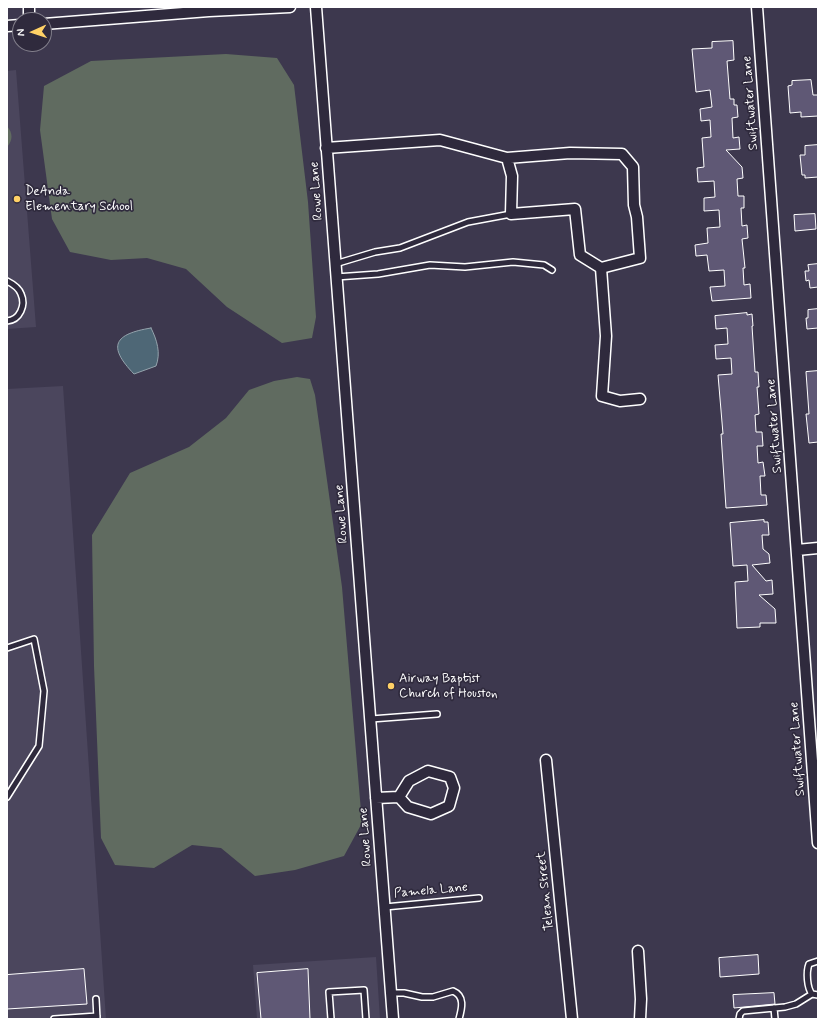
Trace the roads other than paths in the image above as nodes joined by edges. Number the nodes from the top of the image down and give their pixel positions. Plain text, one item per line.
1 (290, 7) edge
2 (316, 7) edge
3 (757, 7) edge
4 (209, 9) edge
5 (52, 23) edge
6 (326, 148) junction
7 (507, 158) junction
8 (512, 214) junction
9 (335, 264) junction
10 (601, 268) junction
11 (552, 270) dead end
12 (336, 277) junction
13 (7, 282) edge
14 (7, 321) edge
15 (640, 399) dead end
16 (818, 548) edge
17 (797, 550) junction
18 (7, 648) edge
19 (437, 714) dead end
20 (371, 719) junction
21 (546, 760) dead end
22 (7, 797) edge
23 (399, 797) junction
24 (376, 798) junction
25 (818, 843) edge
26 (479, 898) dead end
27 (385, 907) junction
28 (638, 951) dead end
29 (818, 961) edge
30 (391, 993) junction
31 (812, 994) junction
32 (818, 996) edge
33 (96, 999) dead end
34 (774, 1008) junction
35 (97, 1018) edge
36 (54, 1019) edge
37 (331, 1019) edge
38 (366, 1019) edge
39 (393, 1019) edge
40 (458, 1019) edge
41 (572, 1019) edge
42 (640, 1019) edge
43 (739, 1019) edge
44 (775, 1019) edge

1 - 4 street
2 - 6 street, Rowe Lane
3 - 17 street, Swiftwater Lane
4 - 5 street
6 - 7 street
6 - 9 street, Rowe Lane
7 - 8 street
7 - 10 street
8 - 9 lane
8 - 10 street
9 - 12 street, Rowe Lane
10 - 15 street
11 - 12 lane
12 - 20 street, Rowe Lane
13 - 14 lane
16 - 17 street
17 - 25 street, Swiftwater Lane
18 - 22 lane
19 - 20 lane
20 - 24 street, Rowe Lane
21 - 41 street, Telean Street
23 - 23 street
23 - 24 street
24 - 27 street, Rowe Lane
26 - 27 lane, Pamela Lane
27 - 30 street, Rowe Lane
28 - 42 street
29 - 31 lane
30 - 39 street, Rowe Lane
30 - 40 lane
31 - 32 lane
31 - 34 lane
33 - 35 lane
34 - 43 lane
34 - 44 lane
35 - 36 lane
37 - 38 lane

